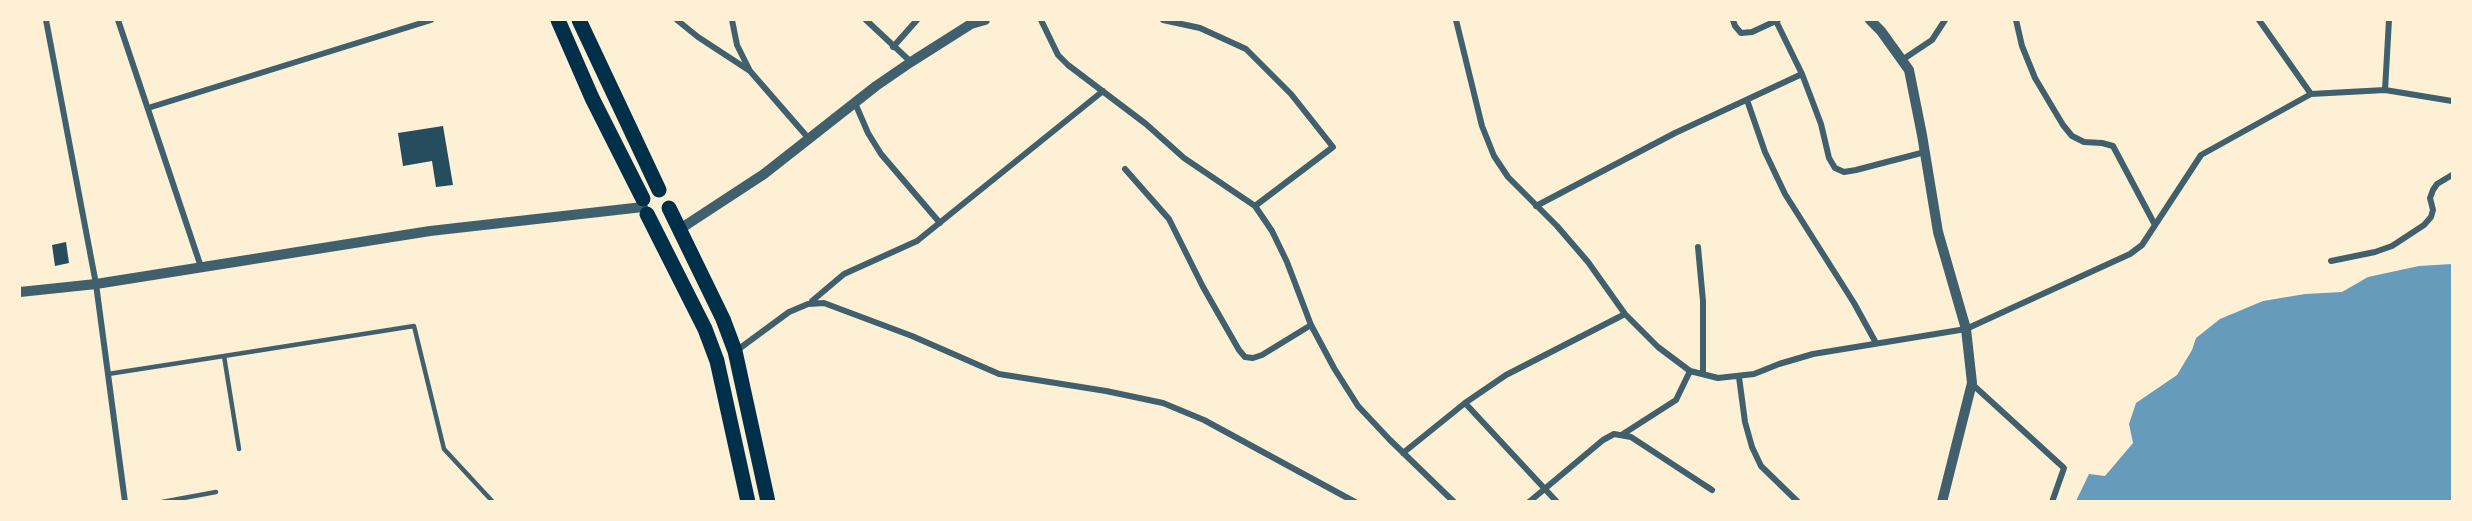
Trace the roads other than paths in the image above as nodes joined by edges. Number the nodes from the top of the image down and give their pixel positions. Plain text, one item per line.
1 (56, 20) edge
2 (118, 20) edge
3 (431, 20) edge
4 (558, 20) edge
5 (579, 20) edge
6 (677, 20) edge
7 (732, 20) edge
8 (866, 20) edge
9 (917, 20) edge
10 (985, 20) edge
11 (1041, 20) edge
12 (1163, 20) edge
13 (1456, 20) edge
14 (1733, 20) edge
15 (1777, 20) edge
16 (1870, 20) edge
17 (1945, 20) edge
18 (2016, 20) edge
19 (2259, 20) edge
20 (2389, 20) edge
21 (46, 21) edge
22 (893, 47) junction
23 (1902, 60) junction
24 (911, 62) junction
25 (750, 71) junction
26 (1803, 74) junction
27 (2385, 90) junction
28 (1103, 91) junction
29 (2312, 94) junction
30 (1747, 100) junction
31 (2452, 101) edge
32 (855, 103) junction
33 (148, 108) junction
34 (810, 140) junction
35 (1925, 152) junction
36 (1125, 170) dead end
37 (2452, 175) edge
38 (659, 190) junction
39 (644, 206) junction
40 (1254, 206) junction
41 (1536, 206) junction
42 (669, 208) junction
43 (940, 223) junction
44 (2155, 225) junction
45 (680, 229) junction
46 (1698, 247) dead end
47 (2331, 261) dead end
48 (201, 267) junction
49 (96, 284) junction
50 (20, 292) edge
51 (824, 303) junction
52 (1625, 314) junction
53 (1311, 325) junction
54 (1966, 329) junction
55 (1876, 343) junction
56 (735, 351) junction
57 (224, 357) junction
58 (1690, 371) junction
59 (108, 374) junction
60 (1703, 374) junction
61 (1739, 377) junction
62 (1972, 383) junction
63 (1466, 403) junction
64 (1623, 434) junction
65 (239, 449) dead end
66 (1403, 453) junction
67 (1544, 487) junction
68 (1712, 490) dead end
69 (216, 492) dead end
70 (125, 501) edge
71 (162, 501) edge
72 (494, 501) edge
73 (748, 501) edge
74 (768, 501) edge
75 (1355, 501) edge
76 (1454, 501) edge
77 (1529, 501) edge
78 (1557, 501) edge
79 (1798, 501) edge
80 (1942, 501) edge
81 (2052, 501) edge

1 - 21 street
2 - 33 street
3 - 33 street
4 - 39 main road
5 - 38 main road
6 - 25 street
7 - 25 street
8 - 22 street
9 - 22 street
10 - 24 street
11 - 28 street
12 - 40 street
13 - 41 street
14 - 15 street
15 - 26 street
16 - 23 street
17 - 23 street
18 - 44 street
19 - 29 street
20 - 27 street
21 - 49 street
22 - 24 street
23 - 35 street
24 - 32 street
25 - 34 street
26 - 30 street
26 - 35 street
27 - 29 street
27 - 31 street
28 - 40 street
28 - 43 street
29 - 44 street
30 - 41 street
30 - 55 street
32 - 34 street
32 - 43 street
33 - 48 street
34 - 45 street
35 - 54 street
36 - 53 street
37 - 47 street
38 - 39 main road
38 - 42 main road
39 - 42 main road
39 - 48 street
39 - 73 main road
40 - 53 street
41 - 52 street
42 - 45 main road
43 - 51 street
44 - 54 street
45 - 56 main road
46 - 60 street
48 - 49 street
49 - 50 street
49 - 59 street
51 - 56 street
51 - 75 street
52 - 58 street
52 - 63 street
53 - 66 street
54 - 55 street
54 - 62 street
55 - 61 street
56 - 74 main road
57 - 59 lane
57 - 65 lane
57 - 72 lane
58 - 60 street
58 - 64 street
59 - 70 street
60 - 61 street
61 - 79 street
62 - 80 street
62 - 81 street
63 - 66 street
63 - 67 street
64 - 67 street
64 - 68 street
66 - 76 street
67 - 77 street
67 - 78 street
69 - 71 lane

